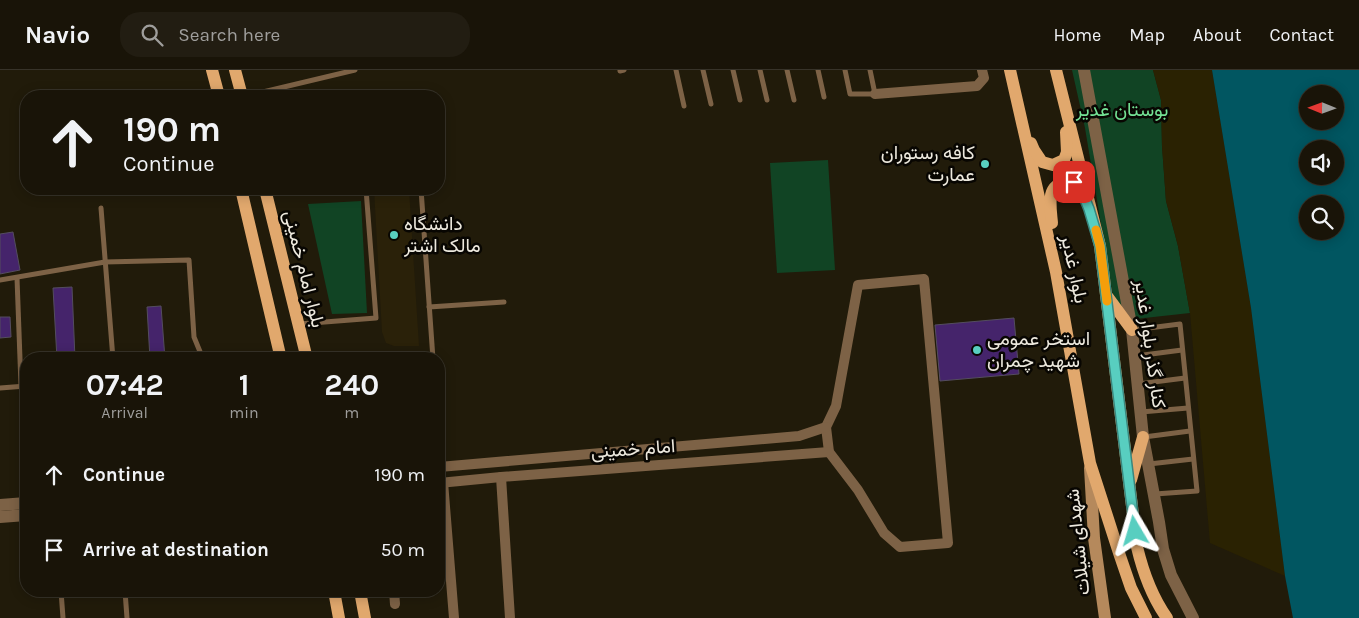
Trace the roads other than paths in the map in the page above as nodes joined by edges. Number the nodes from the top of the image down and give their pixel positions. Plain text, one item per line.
1 (212, 70) edge
2 (235, 70) edge
3 (351, 70) edge
4 (676, 70) edge
5 (703, 70) edge
6 (733, 70) edge
7 (760, 70) edge
8 (787, 70) edge
9 (818, 70) edge
10 (845, 70) edge
11 (870, 70) edge
12 (982, 70) edge
13 (1010, 70) edge
14 (1056, 70) edge
15 (1084, 70) edge
16 (1061, 89) junction
17 (217, 90) edge
18 (240, 90) edge
19 (270, 90) edge
20 (875, 94) junction
21 (824, 97) dead end
22 (740, 100) dead end
23 (767, 100) dead end
24 (794, 100) dead end
25 (1018, 103) junction
26 (711, 104) dead end
27 (684, 106) dead end
28 (242, 195) edge
29 (266, 195) edge
30 (366, 195) edge
31 (421, 195) edge
32 (101, 208) dead end
33 (1100, 246) junction
34 (1054, 260) junction
35 (105, 262) junction
36 (17, 278) junction
37 (0, 280) edge
38 (1106, 295) junction
39 (504, 302) dead end
40 (429, 307) junction
41 (298, 324) junction
42 (1132, 330) junction
43 (1182, 350) junction
44 (22, 352) edge
45 (112, 352) edge
46 (200, 352) edge
47 (279, 352) edge
48 (305, 352) edge
49 (432, 352) edge
50 (1135, 356) junction
51 (1185, 378) junction
52 (1138, 384) junction
53 (20, 386) edge
54 (0, 388) edge
55 (1188, 408) junction
56 (1141, 412) junction
57 (826, 427) junction
58 (1190, 431) junction
59 (1144, 437) junction
60 (747, 440) junction
61 (683, 445) junction
62 (616, 452) junction
63 (829, 452) junction
64 (748, 457) junction
65 (548, 458) junction
66 (1193, 459) junction
67 (684, 462) junction
68 (1090, 463) junction
69 (483, 464) junction
70 (1149, 464) junction
71 (445, 467) edge
72 (618, 468) junction
73 (549, 473) junction
74 (501, 477) junction
75 (484, 478) junction
76 (445, 483) edge
77 (1130, 484) junction
78 (1154, 494) junction
79 (20, 503) edge
80 (0, 505) edge
81 (20, 516) edge
82 (0, 518) edge
83 (445, 525) edge
84 (62, 597) edge
85 (125, 597) edge
86 (335, 597) edge
87 (361, 597) edge
88 (394, 597) edge
89 (395, 604) dead end
90 (63, 618) edge
91 (127, 618) edge
92 (339, 618) edge
93 (365, 618) edge
94 (454, 618) edge
95 (510, 618) edge
96 (1105, 618) edge
97 (1146, 618) edge
98 (1167, 618) edge
99 (1193, 618) edge

1 - 17 main road
2 - 18 main road
3 - 19 lane
4 - 27 lane
5 - 26 lane
6 - 22 lane
7 - 23 lane
8 - 24 lane
9 - 21 lane
10 - 20 lane
11 - 20 lane
12 - 20 street
13 - 25 main road, بلوار غدیر
14 - 16 main road, بلوار غدیر
15 - 42 street, کنار گذر بلوار غدیر
16 - 25 main road
16 - 33 main road, بلوار غدیر
25 - 34 main road, بلوار غدیر
28 - 47 main road
29 - 41 main road, بلوار امام خمینی
30 - 41 lane
31 - 40 lane
32 - 35 lane
33 - 34 main road
33 - 38 main road, بلوار غدیر
34 - 68 main road, بلوار غدیر
35 - 36 lane
35 - 45 lane
35 - 46 lane
36 - 37 lane
36 - 44 lane
38 - 42 main road
38 - 77 main road, بلوار غدیر
39 - 40 lane
40 - 49 lane
41 - 48 main road, بلوار امام خمینی
42 - 43 lane
42 - 50 street, کنار گذر بلوار غدیر
43 - 50 lane
43 - 51 lane
50 - 52 street, کنار گذر بلوار غدیر
51 - 52 lane
51 - 55 lane
52 - 56 street, کنار گذر بلوار غدیر
53 - 54 lane
55 - 56 lane
55 - 58 lane
56 - 59 street, کنار گذر بلوار غدیر
57 - 60 street
57 - 63 street
57 - 63 street
58 - 59 lane
58 - 66 lane
59 - 70 street, کنار گذر بلوار غدیر
59 - 77 main road
60 - 61 street
60 - 64 street
61 - 62 street
61 - 67 street
62 - 65 street
62 - 72 street
63 - 64 street, امام خمینی
64 - 67 street, امام خمینی
65 - 69 street
65 - 73 street
66 - 70 lane
66 - 78 lane
67 - 72 street, امام خمینی
68 - 96 main road, شهدای شیلات
68 - 97 main road, بلوار غدیر
69 - 71 street
69 - 75 street
70 - 78 street, کنار گذر بلوار غدیر
72 - 73 street, امام خمینی
73 - 74 street, امام خمینی
74 - 75 street, امام خمینی
74 - 95 street
75 - 76 street, امام خمینی
77 - 98 main road, بلوار غدیر
78 - 99 street, کنار گذر بلوار غدیر
79 - 80 street
81 - 82 street
83 - 94 street
84 - 90 lane
85 - 91 lane
86 - 92 main road
87 - 93 main road
88 - 89 street

